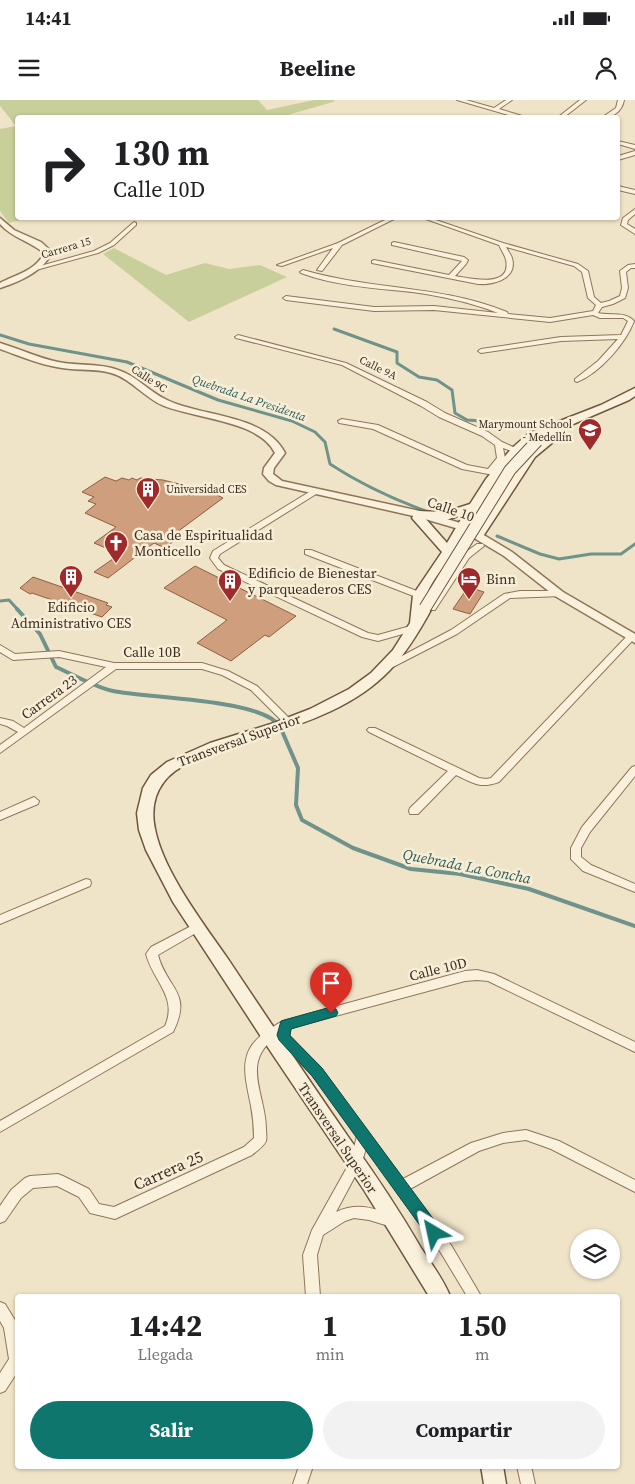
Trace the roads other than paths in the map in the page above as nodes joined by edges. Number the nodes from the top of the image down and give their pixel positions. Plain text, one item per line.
1 (460, 100) edge
2 (508, 100) edge
3 (583, 100) edge
4 (621, 100) edge
5 (496, 109) junction
6 (517, 115) edge
7 (563, 115) edge
8 (609, 115) edge
9 (620, 143) edge
10 (635, 147) edge
11 (635, 153) edge
12 (620, 157) edge
13 (620, 188) edge
14 (635, 192) edge
15 (635, 211) edge
16 (0, 220) edge
17 (390, 220) edge
18 (432, 220) edge
19 (134, 224) dead end
20 (635, 232) edge
21 (340, 244) junction
22 (394, 244) dead end
23 (501, 244) junction
24 (374, 262) dead end
25 (280, 265) dead end
26 (635, 266) edge
27 (36, 268) junction
28 (320, 270) dead end
29 (303, 272) dead end
30 (450, 277) junction
31 (0, 286) edge
32 (286, 298) dead end
33 (600, 305) junction
34 (595, 313) junction
35 (513, 317) junction
36 (238, 337) dead end
37 (623, 337) junction
38 (0, 346) edge
39 (481, 351) dead end
40 (577, 380) dead end
41 (635, 391) edge
42 (342, 421) dead end
43 (561, 425) junction
44 (499, 444) junction
45 (515, 451) junction
46 (531, 455) junction
47 (501, 476) junction
48 (272, 479) joint
49 (317, 490) junction
50 (474, 507) junction
51 (419, 516) junction
52 (460, 531) junction
53 (479, 540) junction
54 (308, 552) dead end
55 (448, 552) junction
56 (559, 594) junction
57 (421, 600) junction
58 (416, 626) junction
59 (633, 638) edge
60 (0, 648) edge
61 (114, 666) junction
62 (386, 667) junction
63 (0, 721) edge
64 (282, 725) junction
65 (372, 730) dead end
66 (24, 732) junction
67 (0, 750) edge
68 (635, 769) edge
69 (455, 770) junction
70 (34, 801) dead end
71 (414, 812) dead end
72 (0, 816) edge
73 (86, 883) dead end
74 (634, 886) edge
75 (0, 920) edge
76 (197, 926) junction
77 (286, 1025) junction
78 (268, 1034) junction
79 (635, 1046) edge
80 (0, 1127) edge
81 (363, 1135) junction
82 (356, 1163) junction
83 (635, 1186) edge
84 (401, 1187) junction
85 (0, 1217) edge
86 (393, 1221) junction
87 (317, 1234) junction
88 (313, 1294) edge
89 (439, 1294) edge
90 (473, 1294) edge
91 (0, 1309) edge
92 (15, 1352) edge
93 (15, 1362) edge
94 (0, 1386) edge
95 (305, 1469) edge
96 (492, 1469) edge
97 (525, 1469) edge
98 (300, 1484) edge
99 (495, 1484) edge
100 (528, 1484) edge

1 - 5 street
2 - 5 street
3 - 7 street
4 - 8 street
5 - 6 street
9 - 10 street
11 - 12 street
13 - 14 street
15 - 20 street
16 - 27 street
17 - 21 street
18 - 23 street
19 - 27 street, Carrera 15
21 - 25 street
21 - 28 street
22 - 30 street
23 - 30 street
23 - 33 street
24 - 30 street
26 - 33 street
27 - 31 street, Carrera 15
29 - 35 street
32 - 35 street
33 - 34 street
34 - 35 street
34 - 37 street
36 - 44 street, Calle 9A
37 - 39 street
37 - 40 street
38 - 48 street, Calle 9C
41 - 43 main road, Transversal Superior
42 - 47 street
43 - 45 main road
43 - 46 main road
43 - 57 main road, Transversal Superior, bridge
44 - 45 street, Calle 9A
44 - 47 street
45 - 46 street, Calle 9A
45 - 47 main road
46 - 47 main road
47 - 50 main road
47 - 53 main road
48 - 49 street, Calle 10
49 - 51 street, Calle 10
49 - 58 street
50 - 51 main road
50 - 52 main road
51 - 52 street, Calle 10
51 - 55 main road
52 - 53 street, Calle 10
52 - 55 main road
53 - 56 street, Calle 10
53 - 57 street
54 - 57 street
55 - 57 main road
56 - 59 street, Calle 10
56 - 62 street
57 - 58 main road, Transversal Superior
58 - 62 main road, Transversal Superior
59 - 69 street
60 - 61 street, Calle 10B
61 - 64 street, Calle 10B
61 - 66 street, Carrera 23
62 - 64 main road, Transversal Superior
63 - 66 street
64 - 76 main road, Transversal Superior
65 - 69 street
66 - 67 street, Carrera 23
68 - 74 street
69 - 71 street
70 - 72 street
73 - 75 street
76 - 78 main road, Transversal Superior
76 - 80 street
77 - 78 street, Calle 10D
77 - 79 street, Calle 10D
77 - 81 street
78 - 82 main road, Transversal Superior
78 - 85 street, Carrera 25
81 - 82 street
81 - 84 street
82 - 86 main road, Transversal Superior
82 - 87 street
83 - 84 street
84 - 90 street
86 - 87 street
86 - 89 main road, Transversal Superior
87 - 88 street
91 - 92 street
93 - 94 street
95 - 98 street
96 - 99 main road
97 - 100 street

